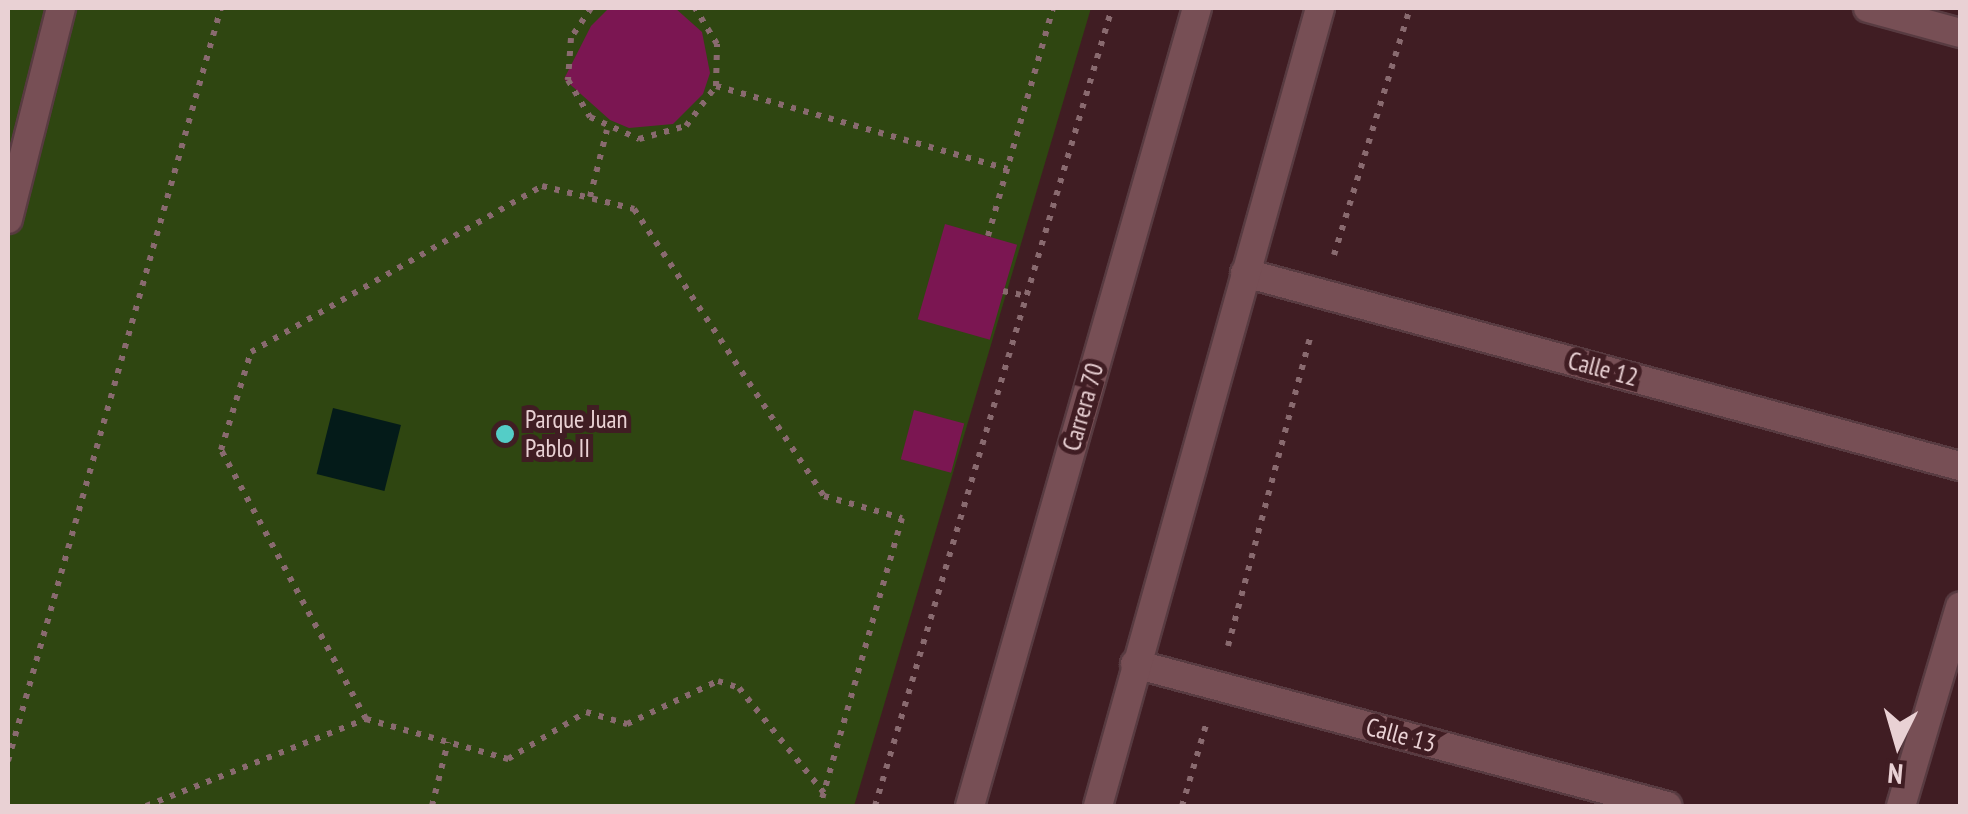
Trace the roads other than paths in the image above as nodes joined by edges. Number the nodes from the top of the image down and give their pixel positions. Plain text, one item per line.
1 (60, 8) edge
2 (1197, 8) edge
3 (1320, 8) edge
4 (1868, 8) edge
5 (1960, 33) edge
6 (8, 219) edge
7 (1245, 273) junction
8 (1960, 466) edge
9 (1960, 608) edge
10 (1135, 664) junction
11 (970, 806) edge
12 (1098, 806) edge
13 (1667, 806) edge
14 (1901, 806) edge

1 - 6 main road
2 - 11 main road, Carrera 70
3 - 7 main road
4 - 5 main road
7 - 8 main road, Calle 12
7 - 10 main road
9 - 14 main road
10 - 12 main road
10 - 13 main road, Calle 13

